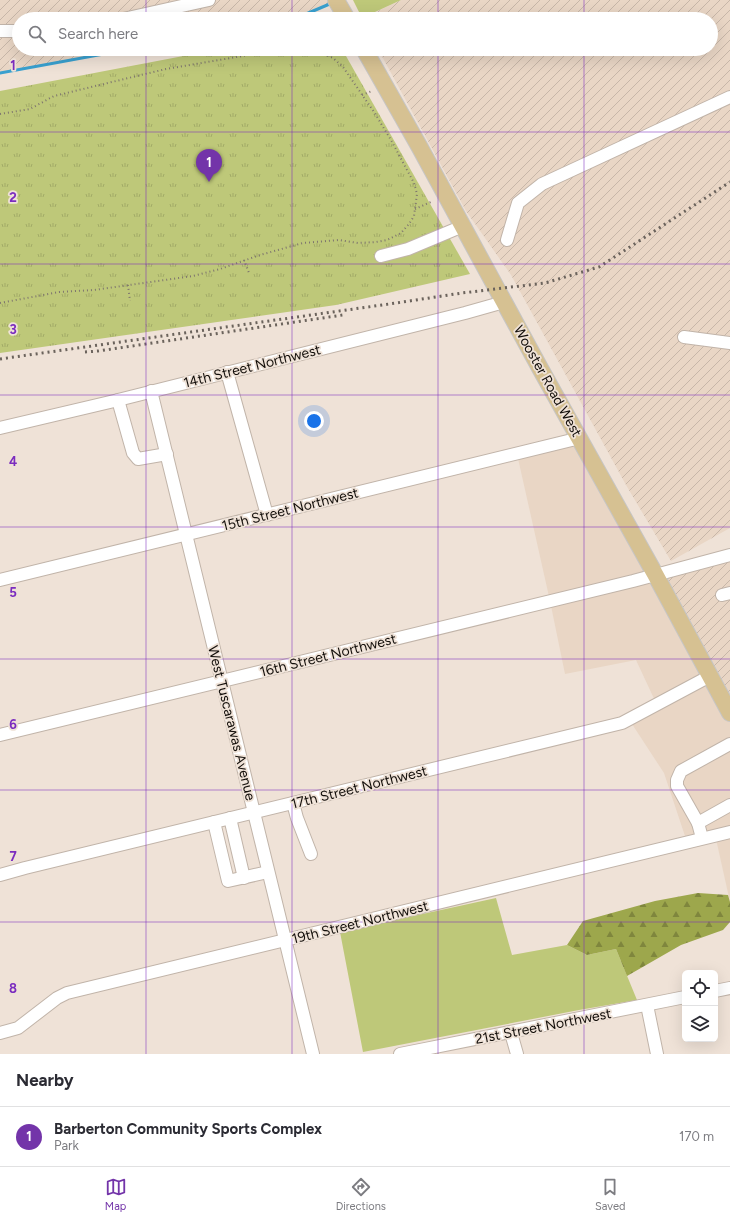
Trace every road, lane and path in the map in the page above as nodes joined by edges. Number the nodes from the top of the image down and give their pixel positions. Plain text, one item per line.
1 (209, 0) edge
2 (336, 0) edge
3 (155, 12) edge
4 (342, 12) edge
5 (0, 31) edge
6 (12, 31) edge
7 (243, 56) edge
8 (328, 56) edge
9 (368, 56) edge
10 (372, 91) dead end
11 (362, 95) junction
12 (730, 97) edge
13 (0, 114) edge
14 (432, 201) dead end
15 (415, 209) junction
16 (463, 226) junction
17 (507, 240) dead end
18 (381, 256) dead end
19 (244, 260) junction
20 (249, 273) dead end
21 (128, 286) junction
22 (130, 301) dead end
23 (504, 302) junction
24 (0, 304) edge
25 (684, 337) dead end
26 (730, 343) edge
27 (227, 372) junction
28 (151, 391) junction
29 (118, 400) junction
30 (0, 428) edge
31 (580, 438) junction
32 (167, 454) junction
33 (267, 515) junction
34 (186, 534) junction
35 (730, 555) edge
36 (655, 574) junction
37 (0, 580) edge
38 (710, 676) junction
39 (222, 682) junction
40 (730, 714) edge
41 (0, 735) edge
42 (730, 744) edge
43 (293, 803) junction
44 (730, 806) edge
45 (254, 812) junction
46 (230, 818) junction
47 (214, 822) junction
48 (698, 823) junction
49 (730, 832) edge
50 (702, 838) junction
51 (311, 854) dead end
52 (268, 872) junction
53 (0, 876) edge
54 (244, 878) junction
55 (285, 940) junction
56 (730, 988) edge
57 (718, 990) edge
58 (682, 998) edge
59 (647, 1005) junction
60 (0, 1033) edge
61 (511, 1033) junction
62 (313, 1054) edge
63 (400, 1054) edge
64 (516, 1054) edge
65 (657, 1054) edge

1 - 3 street
2 - 4 main road
5 - 6 street
7 - 13 path
8 - 11 path
9 - 16 main road, Wooster Road West
10 - 11 path
11 - 15 path
12 - 17 street
14 - 15 path
15 - 19 path
16 - 18 street
16 - 23 main road, Wooster Road West
19 - 20 path
19 - 21 path
21 - 22 path
21 - 24 path
23 - 27 street, 14th Street Northwest
23 - 31 main road, Wooster Road West
25 - 26 street
27 - 28 street, 14th Street Northwest
27 - 33 street
28 - 29 street, 14th Street Northwest
28 - 32 street, West Tuscarawas Avenue
29 - 30 street, 14th Street Northwest
29 - 32 street
31 - 33 street, 15th Street Northwest
31 - 36 main road, Wooster Road West
32 - 34 street, West Tuscarawas Avenue
33 - 34 street, 15th Street Northwest
34 - 37 street, 15th Street Northwest
34 - 39 street, West Tuscarawas Avenue
35 - 36 street, 16th Street Northwest
36 - 38 main road, Wooster Road West
36 - 39 street, 16th Street Northwest
38 - 40 main road, Wooster Road West
38 - 43 street, 17th Street Northwest
39 - 41 street, 16th Street Northwest
39 - 45 street, West Tuscarawas Avenue
42 - 48 street
43 - 45 street, 17th Street Northwest
43 - 51 street
44 - 48 street
45 - 46 street, 17th Street Northwest
45 - 52 street, West Tuscarawas Avenue
46 - 47 street, 17th Street Northwest
46 - 54 street
47 - 53 street, 17th Street Northwest
47 - 54 street
48 - 50 street
49 - 50 street, 19th Street Northwest
50 - 55 street, 19th Street Northwest
52 - 54 street
52 - 55 street, West Tuscarawas Avenue
55 - 60 street, 19th Street Northwest
55 - 62 street, West Tuscarawas Avenue
56 - 57 street
58 - 59 street, 21st Street Northwest
59 - 61 street, 21st Street Northwest
59 - 65 street
61 - 63 street, 21st Street Northwest
61 - 64 street

